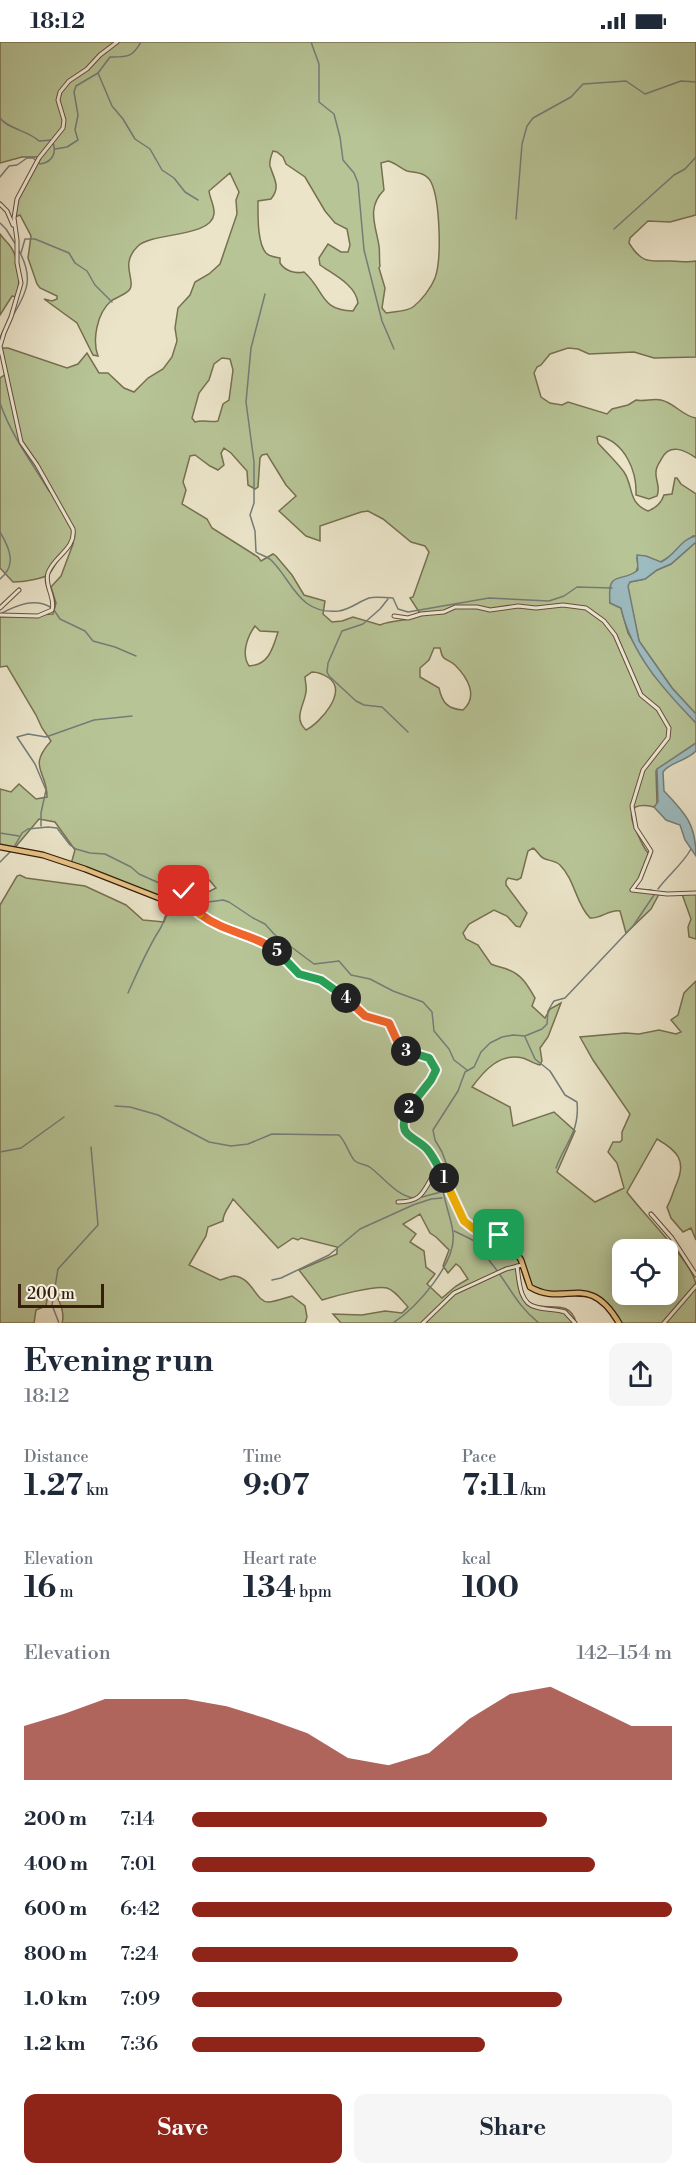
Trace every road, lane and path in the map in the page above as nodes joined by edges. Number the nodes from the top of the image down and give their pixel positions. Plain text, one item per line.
1 (117, 42) edge
2 (0, 204) edge
3 (15, 230) junction
4 (20, 590) dead end
5 (0, 608) edge
6 (0, 615) edge
7 (394, 616) dead end
8 (0, 846) edge
9 (186, 882) dead end
10 (696, 893) edge
11 (202, 916) junction
12 (438, 1167) junction
13 (398, 1202) dead end
14 (651, 1214) dead end
15 (519, 1265) junction
16 (696, 1275) edge
17 (696, 1286) edge
18 (423, 1323) edge
19 (575, 1323) edge
20 (619, 1323) edge
21 (664, 1323) edge

1 - 3 street
2 - 3 street
3 - 6 street
4 - 5 street
7 - 10 street
8 - 11 main road
9 - 11 street
11 - 12 main road
12 - 13 street
12 - 15 main road
14 - 16 street
15 - 18 street
15 - 19 street
15 - 20 main road
17 - 21 street

